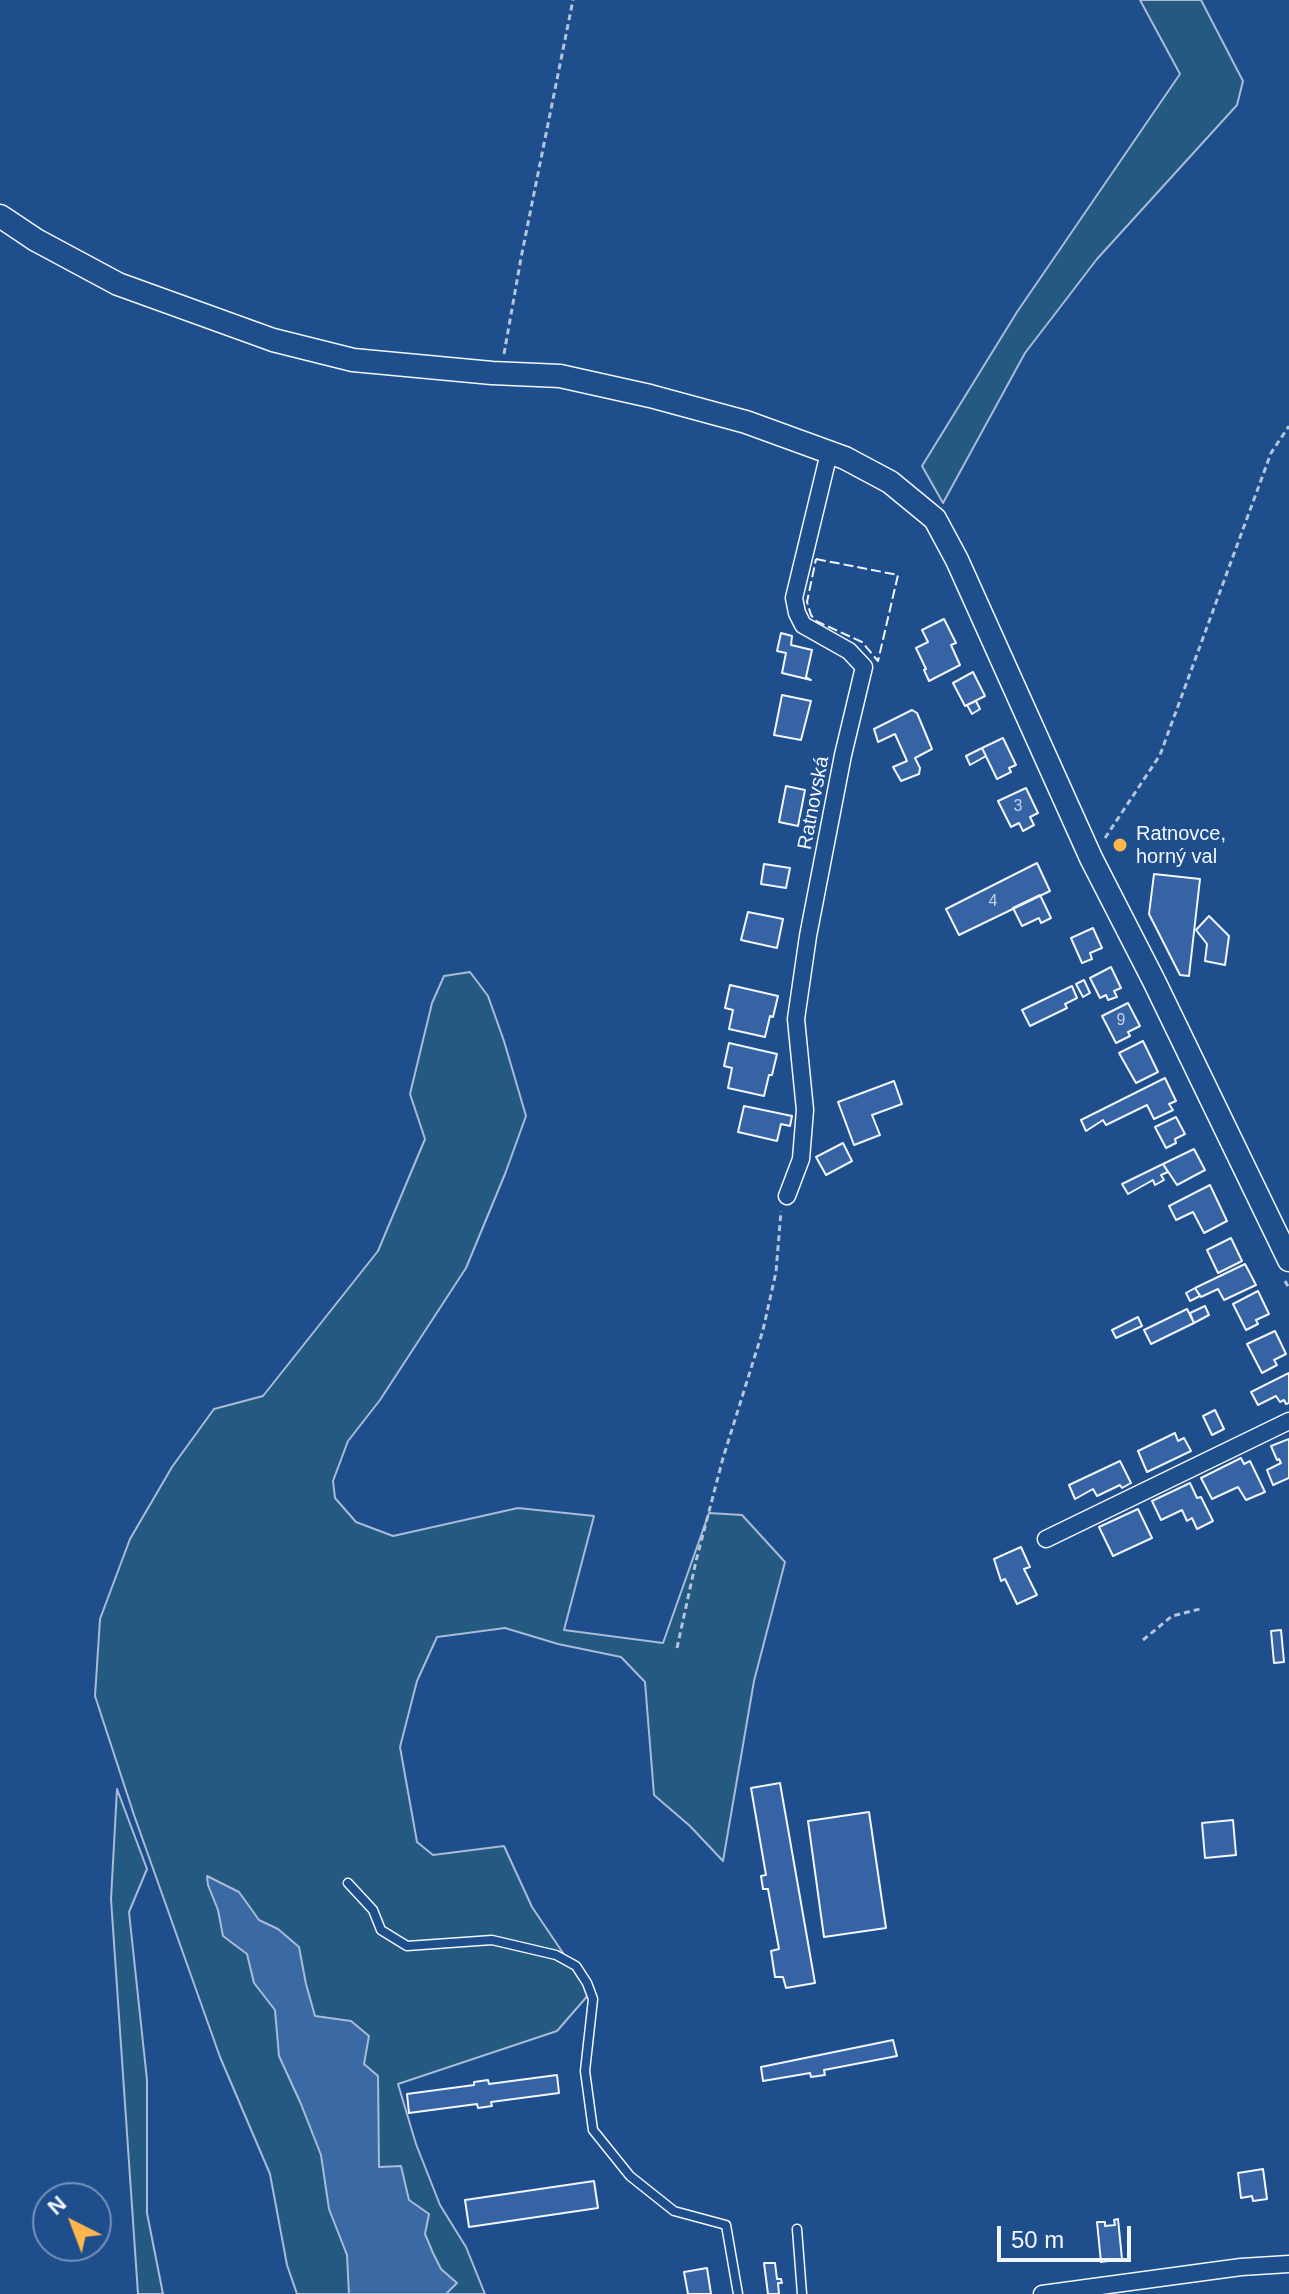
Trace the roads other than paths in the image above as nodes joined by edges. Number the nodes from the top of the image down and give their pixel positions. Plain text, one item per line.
1 (0, 216) edge
2 (829, 453) junction
3 (787, 1196) road end
4 (1289, 1260) edge
5 (1289, 1421) edge
6 (1046, 1539) dead end
7 (348, 1883) dead end
8 (797, 2229) dead end
9 (1289, 2264) edge
10 (738, 2294) edge
11 (802, 2294) edge
12 (1042, 2294) edge

1 - 2 main road
2 - 3 street, Ratnovská
2 - 4 main road
5 - 6 street
7 - 10 lane
8 - 11 lane
9 - 12 street

